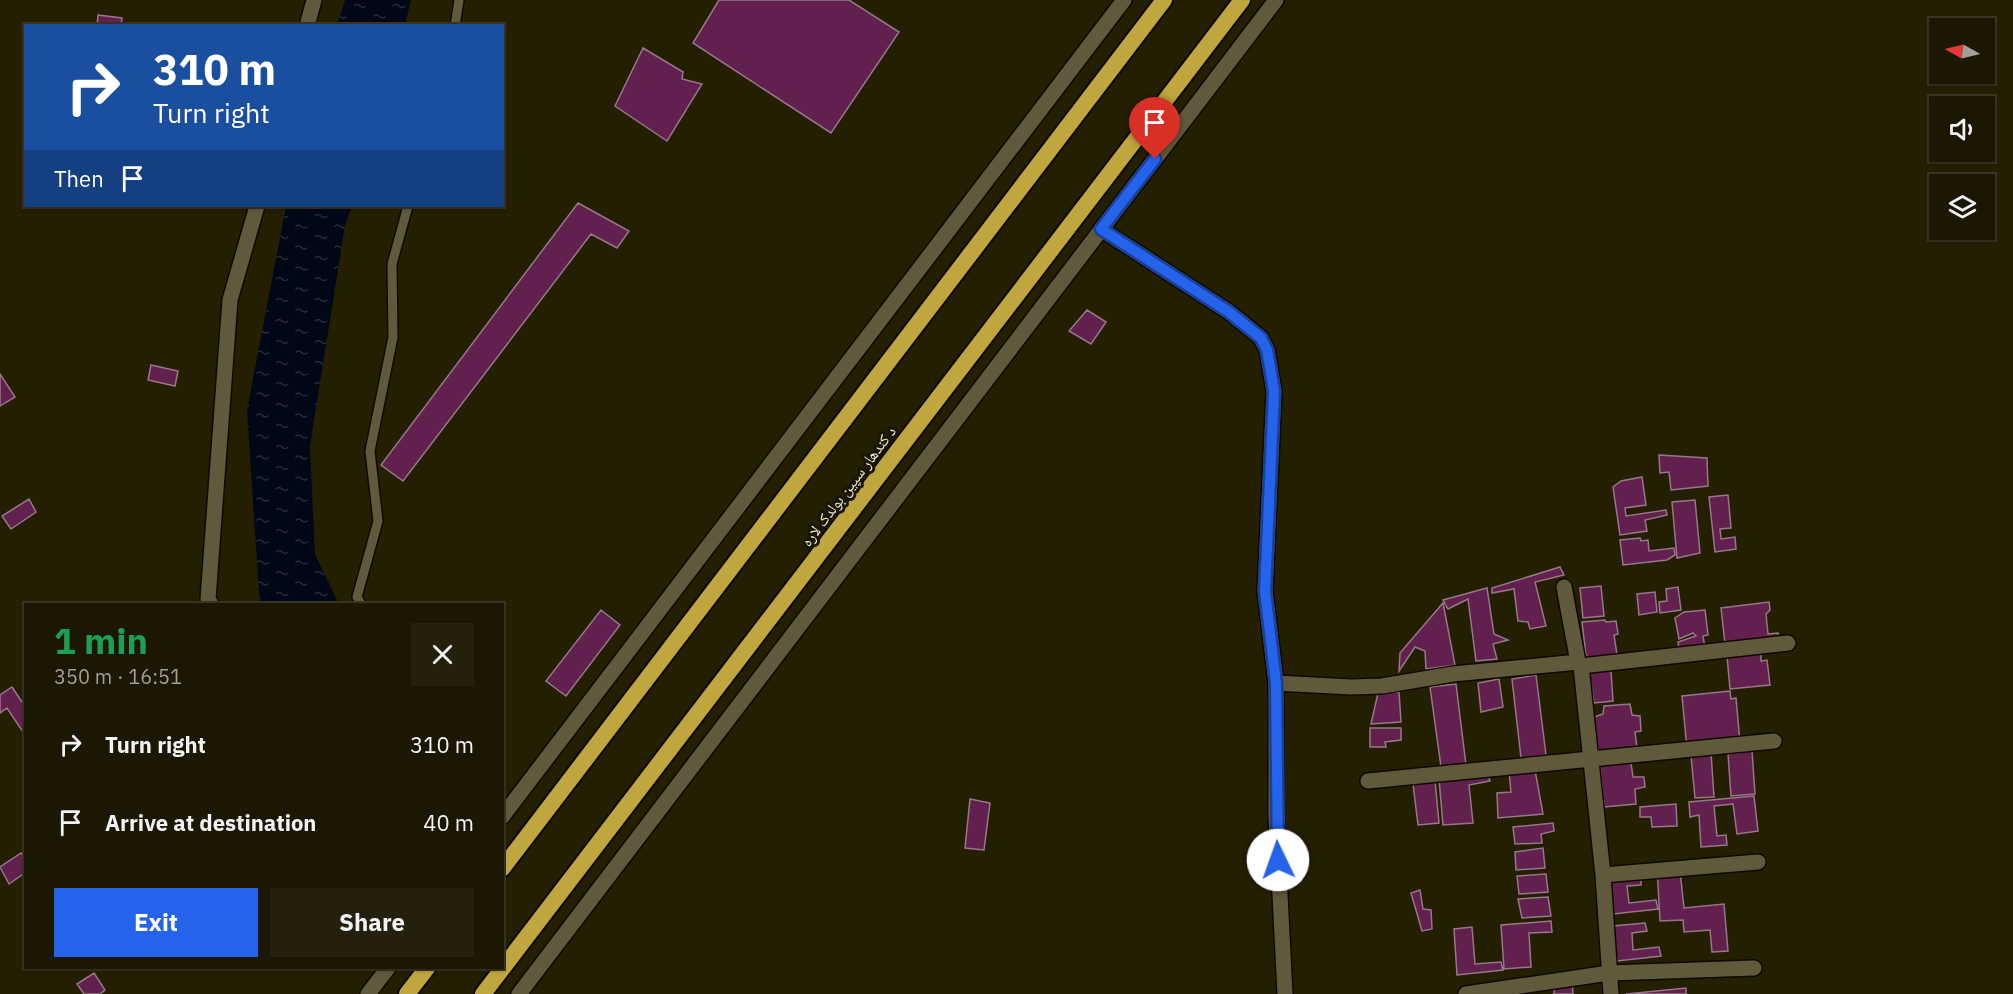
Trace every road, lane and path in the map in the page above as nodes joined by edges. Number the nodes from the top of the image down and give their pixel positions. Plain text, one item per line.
1 (314, 0) edge
2 (459, 0) edge
3 (1123, 0) edge
4 (1164, 0) edge
5 (1242, 0) edge
6 (1276, 0) edge
7 (308, 24) edge
8 (455, 24) edge
9 (257, 207) edge
10 (408, 207) edge
11 (1101, 229) junction
12 (1564, 587) dead end
13 (210, 603) edge
14 (360, 603) edge
15 (1788, 643) dead end
16 (1579, 664) junction
17 (1276, 683) junction
18 (1774, 741) dead end
19 (1591, 760) junction
20 (1368, 781) dead end
21 (504, 814) edge
22 (1758, 862) dead end
23 (504, 866) edge
24 (1603, 875) junction
25 (504, 966) edge
26 (1754, 968) dead end
27 (387, 969) edge
28 (426, 969) edge
29 (502, 969) edge
30 (1609, 973) junction
31 (368, 994) edge
32 (407, 994) edge
33 (483, 994) edge
34 (519, 994) edge
35 (1285, 994) edge
36 (1466, 994) edge
37 (1611, 994) edge

1 - 7 street
2 - 8 lane
3 - 21 street
4 - 23 highway
5 - 25 highway, د کندهار سپین بولدک لاره
6 - 11 street
9 - 13 street
10 - 14 lane
11 - 17 street
11 - 34 street
12 - 16 street
15 - 16 street
16 - 17 street
16 - 19 street
17 - 35 street
18 - 19 street
19 - 20 street
19 - 24 street
22 - 24 street
24 - 30 street
26 - 30 street
27 - 31 street
28 - 32 highway
29 - 33 highway, د کندهار سپین بولدک لاره
30 - 36 street
30 - 37 street

